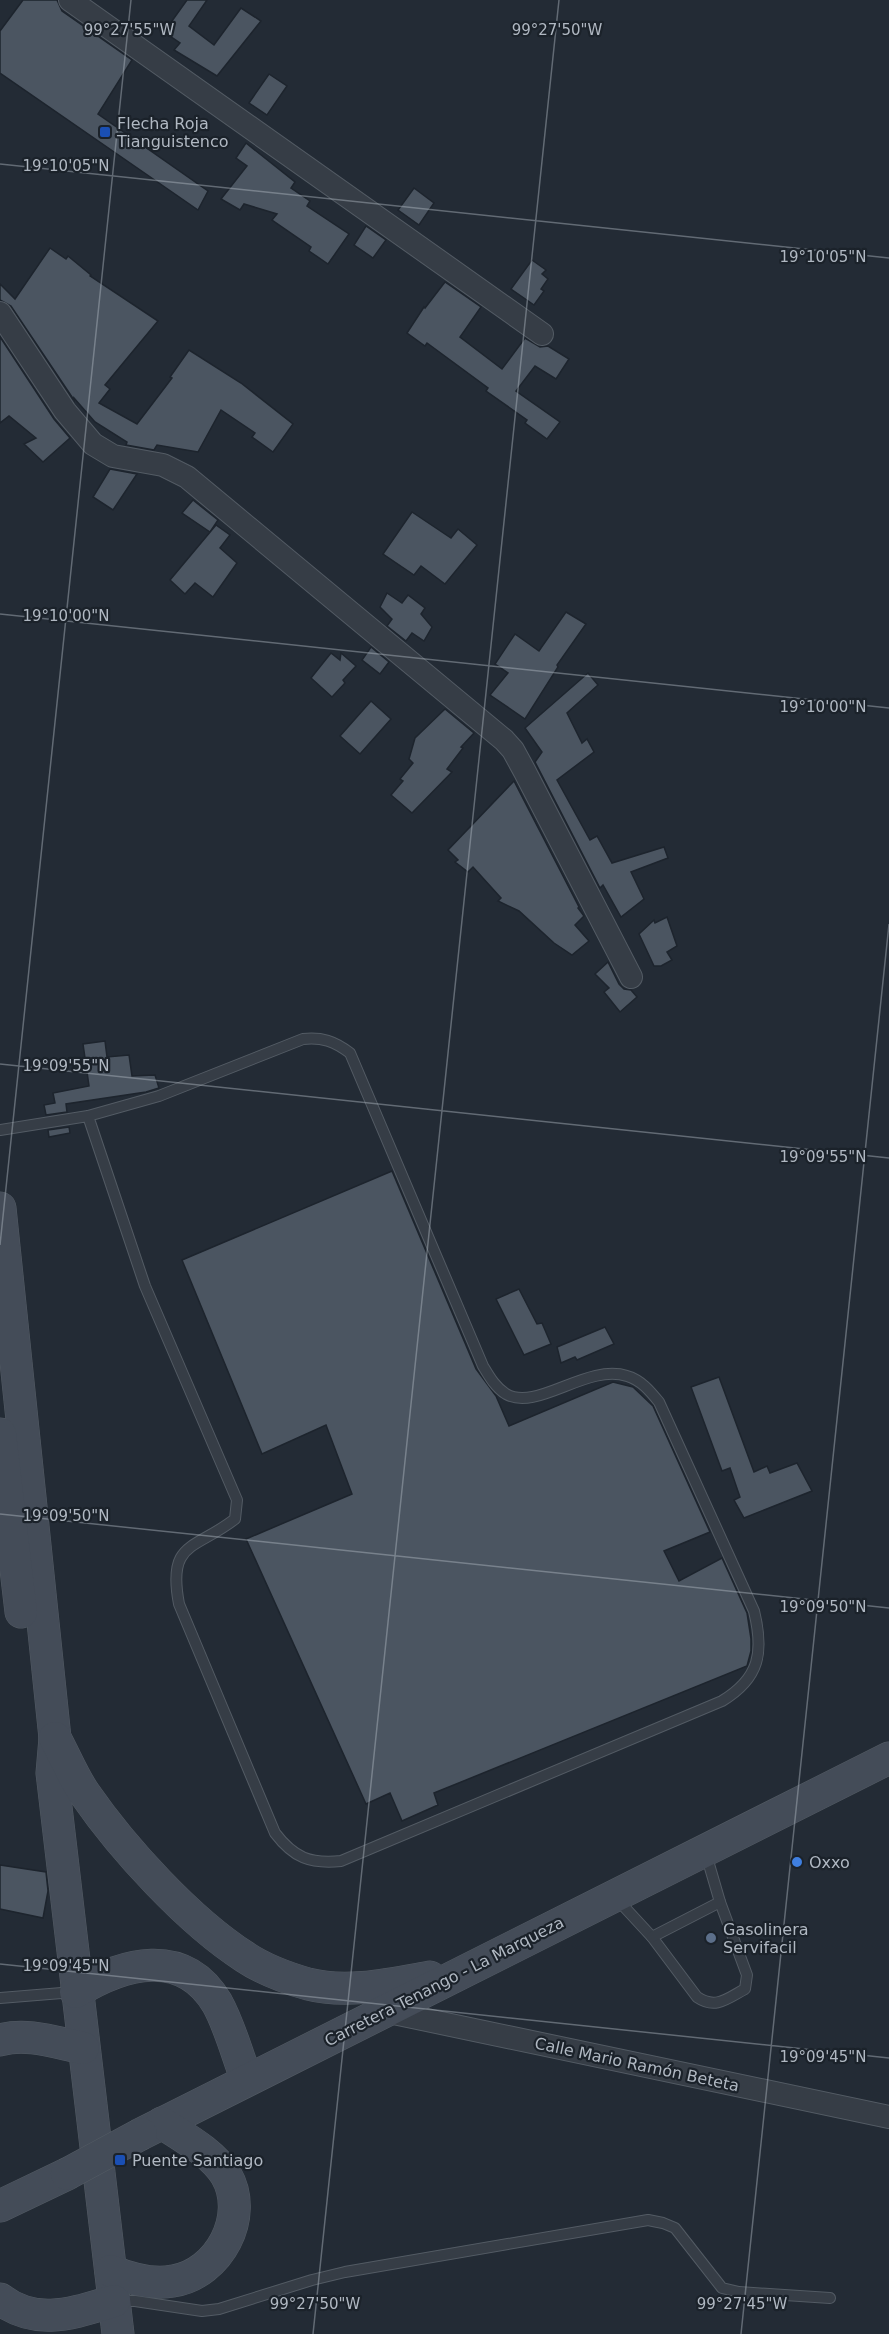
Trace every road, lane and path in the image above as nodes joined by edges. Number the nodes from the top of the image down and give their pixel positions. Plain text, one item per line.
1 (70, 0) edge
2 (0, 314) edge
3 (542, 334) dead end
4 (631, 977) dead end
5 (88, 1116) junction
6 (0, 1130) edge
7 (0, 1208) edge
8 (0, 1434) edge
9 (55, 1738) junction
10 (889, 1758) edge
11 (52, 1773) junction
12 (705, 1850) junction
13 (614, 1896) junction
14 (720, 1902) junction
15 (652, 1937) junction
16 (465, 1971) junction
17 (76, 1992) junction
18 (0, 1998) edge
19 (384, 2011) junction
20 (0, 2040) edge
21 (83, 2048) junction
22 (247, 2080) junction
23 (889, 2117) edge
24 (152, 2129) junction
25 (5, 2197) edge
26 (112, 2286) junction
27 (830, 2298) dead end
28 (0, 2299) edge
29 (118, 2334) edge

1 - 3 street
2 - 4 street
5 - 5 lane
5 - 6 lane
7 - 9 main road
8 - 11 main road
9 - 11 main road
9 - 16 main road
10 - 12 main road, Carretera Tenango - La Marqueza
11 - 17 main road
12 - 13 main road, Carretera Tenango - La Marqueza
12 - 14 lane
13 - 15 lane
13 - 16 main road, Carretera Tenango - La Marqueza
14 - 15 lane
14 - 15 lane
16 - 19 main road, Carretera Tenango - La Marqueza
17 - 18 lane
17 - 21 main road
17 - 22 main road
19 - 22 main road, Carretera Tenango - La Marqueza
19 - 23 street, Calle Mario Ramón Beteta
20 - 21 main road
21 - 26 main road
22 - 24 main road, Carretera Tenango - La Marqueza
24 - 25 main road, Carretera Tenango - La Marqueza, bridge
24 - 26 main road
26 - 27 lane
26 - 28 main road
26 - 29 main road

